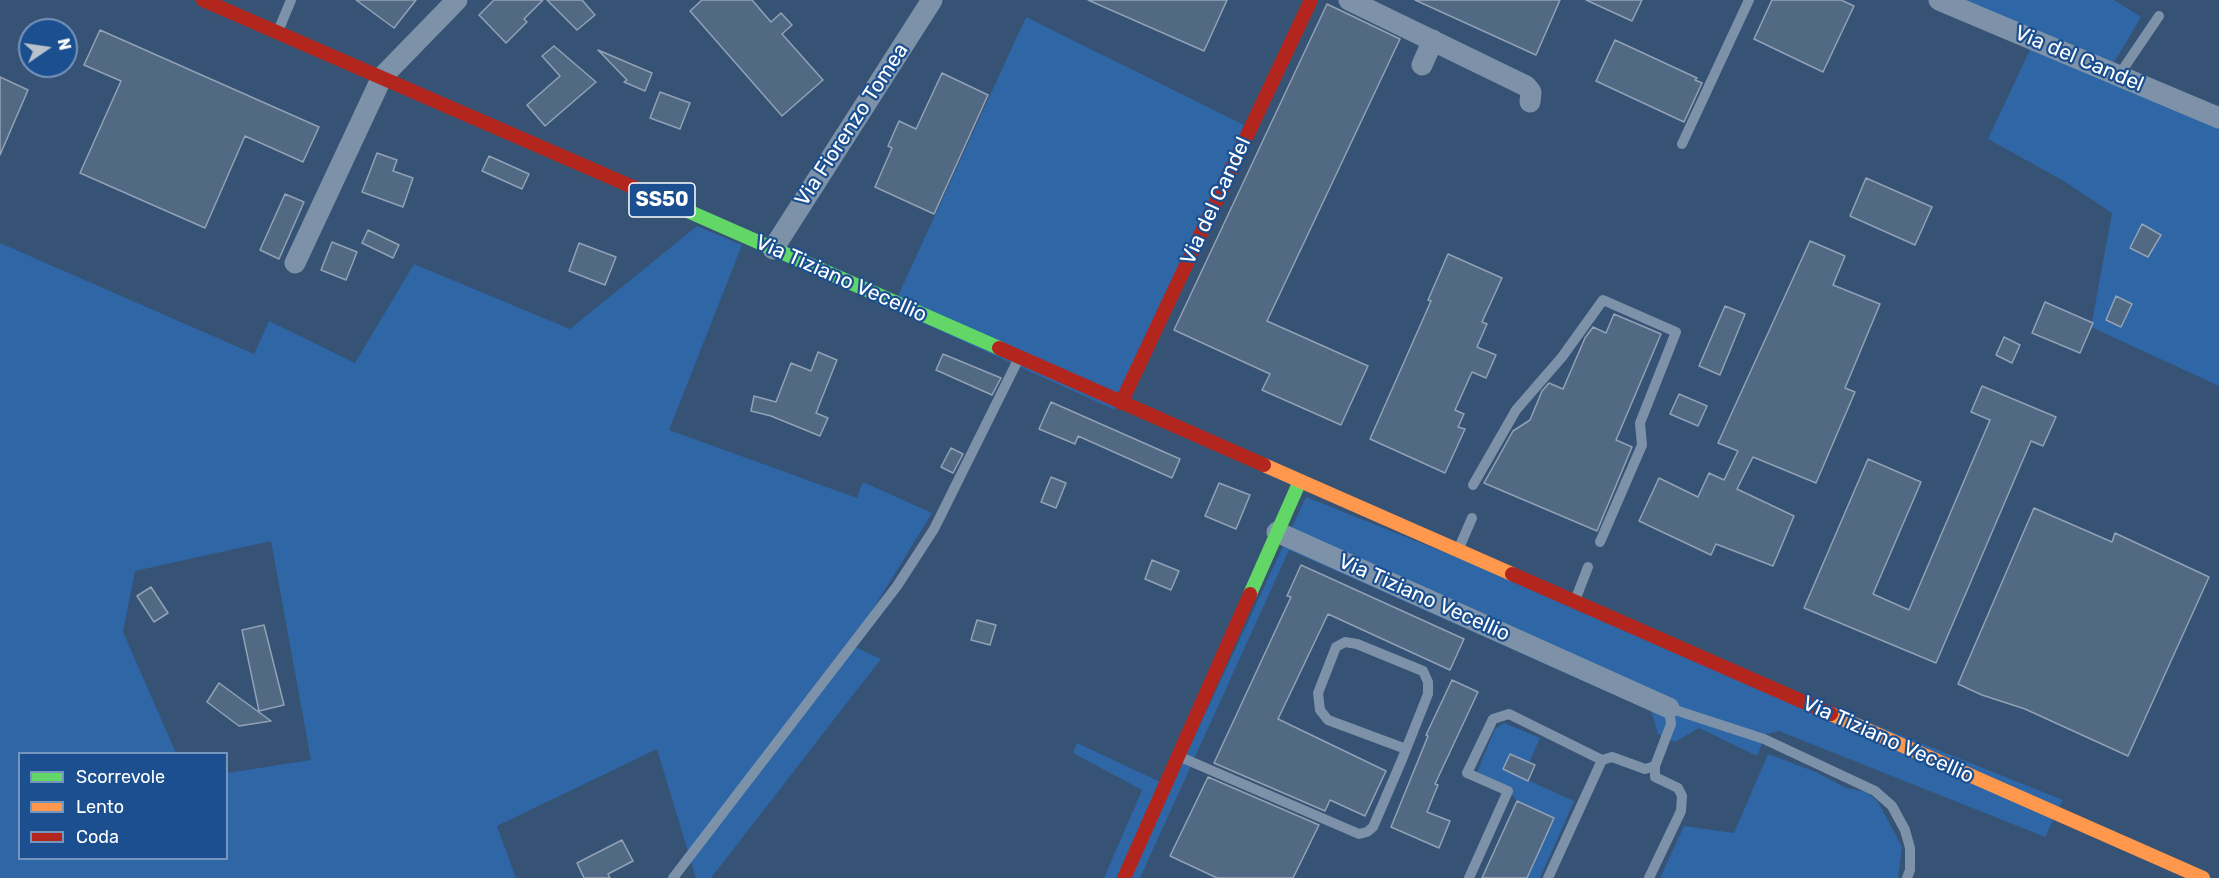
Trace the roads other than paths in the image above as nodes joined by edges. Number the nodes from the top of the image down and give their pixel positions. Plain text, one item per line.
1 (203, 0) edge
2 (291, 0) edge
3 (457, 0) edge
4 (932, 0) edge
5 (1311, 0) edge
6 (1349, 0) edge
7 (1749, 0) edge
8 (1939, 0) edge
9 (2159, 16) dead end
10 (278, 32) junction
11 (1433, 40) junction
12 (1422, 65) dead end
13 (2119, 75) junction
14 (382, 76) junction
15 (1530, 102) dead end
16 (2219, 118) edge
17 (1682, 144) dead end
18 (773, 249) junction
19 (295, 263) dead end
20 (1019, 358) junction
21 (1121, 403) junction
22 (1300, 482) junction
23 (1473, 485) dead end
24 (1472, 518) dead end
25 (1277, 532) junction
26 (1600, 542) dead end
27 (1457, 550) junction
28 (1588, 567) dead end
29 (1574, 602) junction
30 (1669, 708) junction
31 (1406, 749) junction
32 (1178, 756) junction
33 (1602, 760) junction
34 (1655, 766) junction
35 (673, 878) edge
36 (1124, 878) edge
37 (1469, 878) edge
38 (1548, 878) edge
39 (1649, 878) edge
40 (1907, 878) edge
41 (2203, 878) edge

1 - 10 main road, Via Tiziano Vecellio / SS50
2 - 10 lane
3 - 14 street
4 - 18 street, Via Fiorenzo Tomea
5 - 21 main road, Via del Candel
6 - 11 street
7 - 17 lane
8 - 13 street, Via del Candel
9 - 13 lane
10 - 14 main road, Via Tiziano Vecellio / SS50
11 - 12 street
11 - 15 street
13 - 16 street, Via del Candel
14 - 18 main road, Via Tiziano Vecellio / SS50
14 - 19 street
18 - 20 main road, Via Tiziano Vecellio / SS50
20 - 21 main road, Via Tiziano Vecellio / SS50
20 - 35 lane
21 - 22 main road, Via Tiziano Vecellio
22 - 25 main road
22 - 27 main road, Via Tiziano Vecellio
23 - 26 lane
24 - 27 lane
25 - 30 street, Via Tiziano Vecellio
25 - 32 main road
27 - 29 main road, Via Tiziano Vecellio
28 - 29 lane
29 - 41 main road, Via Tiziano Vecellio
30 - 34 lane
30 - 40 lane
31 - 31 lane
31 - 32 lane
32 - 36 main road
33 - 34 lane
33 - 37 lane
33 - 38 lane
34 - 39 lane

